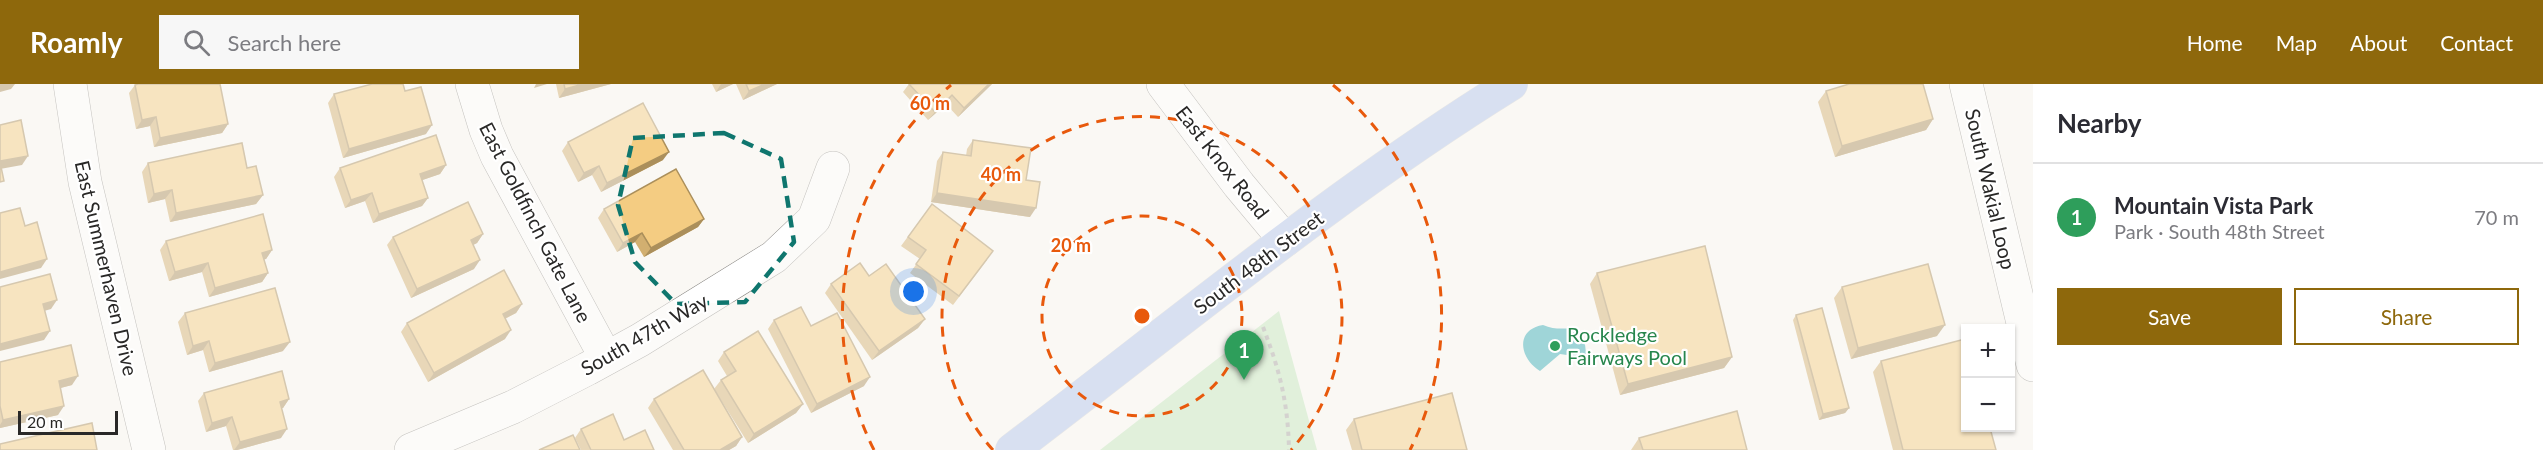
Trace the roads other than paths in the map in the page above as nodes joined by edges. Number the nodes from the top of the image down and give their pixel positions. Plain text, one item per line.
1 (70, 84) edge
2 (472, 84) edge
3 (1162, 84) edge
4 (1511, 84) edge
5 (1966, 84) edge
6 (833, 168) dead end
7 (1285, 240) junction
8 (606, 358) junction
9 (2033, 365) edge
10 (149, 450) edge
11 (411, 450) edge
12 (1012, 450) edge

1 - 10 street, East Summerhaven Drive
2 - 8 street, East Goldfinch Gate Lane
3 - 7 street, East Knox Road
4 - 7 main road, South 48th Street
5 - 9 street, South Wakial Loop
6 - 8 street, South 47th Way
7 - 12 main road, South 48th Street
8 - 11 street, South 47th Way

